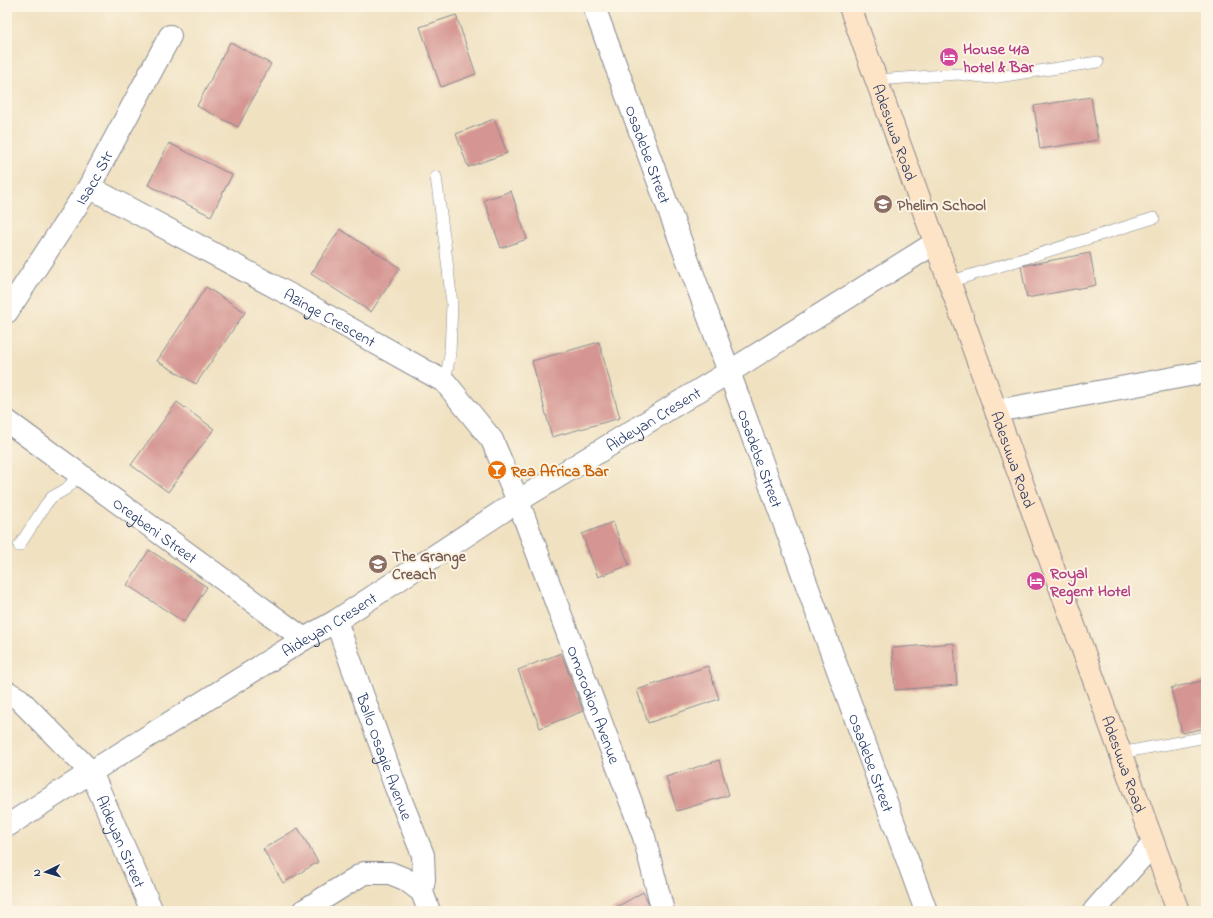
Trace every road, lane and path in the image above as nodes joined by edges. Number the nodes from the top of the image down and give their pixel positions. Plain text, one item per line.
1 (594, 7) edge
2 (850, 7) edge
3 (170, 36) dead end
4 (1098, 62) dead end
5 (876, 80) junction
6 (436, 177) dead end
7 (90, 188) junction
8 (1154, 218) dead end
9 (935, 244) junction
10 (949, 282) junction
11 (7, 312) edge
12 (729, 372) junction
13 (1206, 372) edge
14 (445, 382) junction
15 (996, 411) junction
16 (7, 421) edge
17 (78, 473) junction
18 (518, 501) junction
19 (19, 546) dead end
20 (336, 621) junction
21 (304, 639) junction
22 (7, 692) edge
23 (1206, 737) edge
24 (1120, 754) junction
25 (91, 772) junction
26 (7, 826) edge
27 (1153, 844) junction
28 (425, 902) edge
29 (152, 911) edge
30 (303, 911) edge
31 (664, 911) edge
32 (926, 911) edge
33 (1094, 911) edge
34 (1178, 911) edge

1 - 12 street, Osadebe Street
2 - 5 street, Adesuwa Road
3 - 7 street, Isacc Str
4 - 5 lane
5 - 9 street, Adesuwa Road
6 - 14 lane
7 - 11 street, Isacc Str
7 - 14 street, Azinge Crescent
8 - 10 lane
9 - 10 street, Adesuwa Road
9 - 12 street, Aideyan Cresent
10 - 15 street, Adesuwa Road
12 - 18 street, Aideyan Cresent
12 - 32 street, Osadebe Street
13 - 15 street
14 - 18 street, Azinge Crescent
15 - 24 street, Adesuwa Road
16 - 17 street, Oregbeni Street
17 - 19 lane
17 - 21 street, Oregbeni Street
18 - 20 street, Aideyan Cresent
18 - 31 street, Omorodion Avenue
20 - 21 street, Aideyan Cresent
20 - 28 street, Ballo Osagie Avenue
21 - 25 street, Aideyan Cresent
22 - 25 street
23 - 24 lane
24 - 27 street, Adesuwa Road
25 - 26 street, Aideyan Cresent
25 - 29 street, Aideyan Street
27 - 33 street
27 - 34 street, Adesuwa Road
28 - 30 street, Ballo Osagie Avenue

